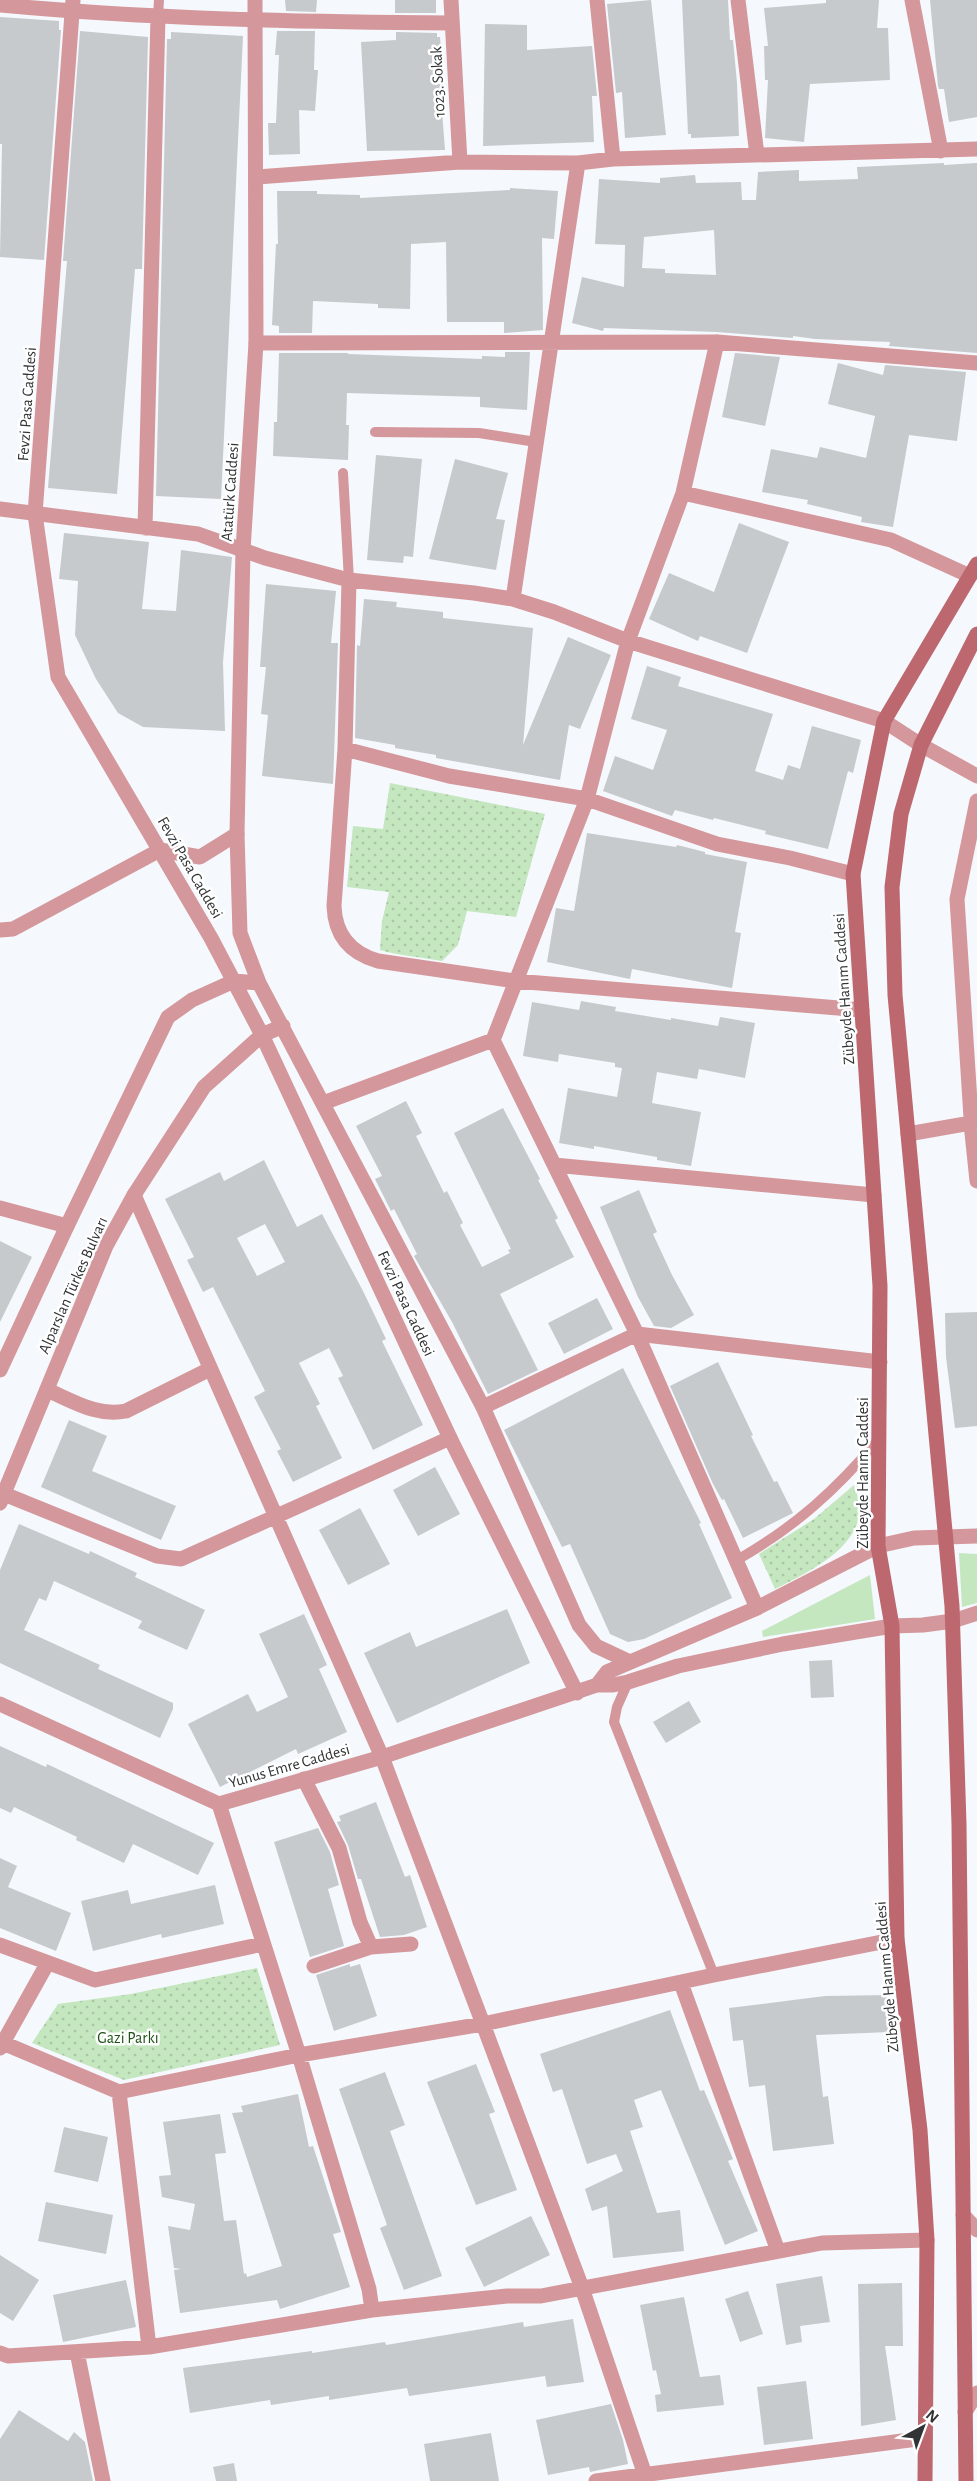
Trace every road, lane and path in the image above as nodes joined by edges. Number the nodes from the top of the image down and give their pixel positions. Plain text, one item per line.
1 (159, 0) edge
2 (255, 0) edge
3 (451, 0) edge
4 (597, 0) edge
5 (738, 0) edge
6 (912, 0) edge
7 (0, 5) edge
8 (73, 6) edge
9 (158, 16) junction
10 (256, 21) junction
11 (452, 23) junction
12 (977, 149) edge
13 (941, 151) junction
14 (758, 155) junction
15 (613, 159) junction
16 (460, 162) junction
17 (578, 163) junction
18 (257, 177) junction
19 (551, 341) junction
20 (717, 342) junction
21 (256, 343) junction
22 (977, 363) edge
23 (375, 432) dead end
24 (536, 442) junction
25 (343, 472) dead end
26 (683, 493) junction
27 (0, 509) edge
28 (36, 514) junction
29 (145, 528) junction
30 (243, 550) junction
31 (973, 570) edge
32 (349, 580) junction
33 (513, 599) junction
34 (977, 634) edge
35 (628, 641) junction
36 (884, 721) junction
37 (921, 745) junction
38 (345, 749) junction
39 (977, 776) edge
40 (586, 799) junction
41 (977, 801) edge
42 (237, 834) junction
43 (160, 850) junction
44 (853, 874) junction
45 (0, 930) edge
46 (234, 981) junction
47 (515, 981) junction
48 (259, 983) junction
49 (862, 1010) junction
50 (283, 1026) junction
51 (262, 1035) junction
52 (493, 1040) junction
53 (323, 1103) junction
54 (974, 1122) edge
55 (908, 1134) junction
56 (554, 1165) junction
57 (977, 1181) edge
58 (134, 1195) junction
59 (874, 1195) junction
60 (0, 1208) edge
61 (67, 1226) junction
62 (637, 1334) junction
63 (880, 1362) junction
64 (210, 1369) junction
65 (0, 1370) edge
66 (47, 1390) junction
67 (483, 1407) junction
68 (450, 1437) junction
69 (879, 1438) junction
70 (2, 1499) edge
71 (274, 1515) junction
72 (946, 1536) junction
73 (977, 1536) edge
74 (878, 1546) junction
75 (737, 1560) junction
76 (758, 1608) junction
77 (977, 1614) edge
78 (953, 1621) junction
79 (892, 1626) junction
80 (628, 1662) junction
81 (628, 1682) junction
82 (597, 1685) junction
83 (577, 1693) junction
84 (0, 1704) edge
85 (382, 1757) junction
86 (304, 1779) junction
87 (219, 1804) junction
88 (897, 1939) junction
89 (263, 1944) junction
90 (411, 1944) dead end
91 (0, 1945) edge
92 (371, 1947) junction
93 (46, 1964) junction
94 (314, 1966) dead end
95 (714, 1975) junction
96 (681, 1983) junction
97 (483, 2024) junction
98 (2, 2046) edge
99 (299, 2055) junction
100 (118, 2092) junction
101 (963, 2215) junction
102 (977, 2230) edge
103 (927, 2240) junction
104 (778, 2251) junction
105 (582, 2288) junction
106 (372, 2310) junction
107 (149, 2347) junction
108 (77, 2352) junction
109 (0, 2353) edge
110 (977, 2393) edge
111 (965, 2412) junction
112 (925, 2438) junction
113 (645, 2475) junction
114 (103, 2481) edge
115 (596, 2481) edge
116 (925, 2481) edge
117 (966, 2481) edge

1 - 9 lane
2 - 10 street, Atatürk Caddesi
3 - 11 street, 1023. Sokak
4 - 15 street
5 - 14 street
6 - 13 street
7 - 8 street
8 - 9 street
8 - 28 street, Fevzi Pasa Caddesi
9 - 10 street
9 - 29 street
10 - 11 street
10 - 18 street, Atatürk Caddesi
11 - 16 street, 1023. Sokak
12 - 13 street
13 - 14 street
14 - 15 street
15 - 17 street
16 - 17 street
16 - 18 street
17 - 19 street
18 - 21 street, Atatürk Caddesi
19 - 20 street
19 - 21 street
19 - 24 street
20 - 22 street
20 - 26 street
21 - 30 street, Atatürk Caddesi
23 - 24 lane
24 - 33 street
25 - 32 lane
26 - 31 street
26 - 35 street
27 - 28 street
28 - 29 street
28 - 43 street, Fevzi Pasa Caddesi
29 - 30 street
30 - 32 street
30 - 42 street, Atatürk Caddesi
31 - 36 main road, Zübeyde Hanım Caddesi
32 - 33 street
32 - 38 street
33 - 35 street
34 - 37 main road
35 - 36 street
35 - 40 street
36 - 37 street
36 - 44 main road, Zübeyde Hanım Caddesi
37 - 39 street
37 - 55 main road
38 - 40 street
38 - 47 street
40 - 44 street
40 - 47 street
41 - 54 street
42 - 43 street
42 - 48 street, Atatürk Caddesi
43 - 45 street
43 - 46 street, Fevzi Pasa Caddesi
44 - 49 main road, Zübeyde Hanım Caddesi
46 - 48 street, Alparslan Türkes Bulvarı
46 - 51 street, Fevzi Pasa Caddesi
46 - 61 street, Alparslan Türkes Bulvarı
47 - 49 street
47 - 52 street
48 - 50 street, Fevzi Pasa Caddesi
49 - 59 main road, Zübeyde Hanım Caddesi
50 - 51 street, Alparslan Türkes Bulvarı
50 - 53 street, Fevzi Pasa Caddesi
51 - 58 street, Alparslan Türkes Bulvarı
51 - 68 street, Fevzi Pasa Caddesi
52 - 53 street
52 - 56 street
53 - 67 street, Fevzi Pasa Caddesi
54 - 55 street
54 - 57 street
55 - 72 main road
56 - 59 street
56 - 62 street
58 - 64 street
58 - 66 street, Alparslan Türkes Bulvarı
59 - 63 main road, Zübeyde Hanım Caddesi
60 - 61 street
61 - 65 street, Alparslan Türkes Bulvarı
62 - 63 street
62 - 67 street
62 - 75 street
63 - 69 main road, Zübeyde Hanım Caddesi
64 - 66 street
64 - 71 street
66 - 70 street, Alparslan Türkes Bulvarı
67 - 80 street, Fevzi Pasa Caddesi
68 - 71 street
68 - 83 street, Fevzi Pasa Caddesi
69 - 74 main road, Zübeyde Hanım Caddesi
69 - 75 lane
70 - 71 street
71 - 85 street
72 - 73 street
72 - 74 street
72 - 78 main road
74 - 76 street
74 - 79 main road, Zübeyde Hanım Caddesi
75 - 76 street
76 - 80 street
77 - 78 street
78 - 79 street
78 - 101 main road
79 - 81 street
79 - 88 main road, Zübeyde Hanım Caddesi
80 - 82 street
81 - 82 street
81 - 95 lane
82 - 83 street, Yunus Emre Caddesi
83 - 85 street, Yunus Emre Caddesi
84 - 87 street, Yunus Emre Caddesi
85 - 86 street, Yunus Emre Caddesi
85 - 97 street
86 - 87 street, Yunus Emre Caddesi
86 - 92 street
87 - 89 street
88 - 95 street
88 - 103 main road, Zübeyde Hanım Caddesi
89 - 93 street
89 - 99 street
90 - 92 street
91 - 93 street
92 - 94 street
93 - 98 street
95 - 96 street
96 - 97 street
96 - 104 street
97 - 99 street
97 - 105 street
98 - 100 street
99 - 100 street
99 - 106 street
100 - 107 street
101 - 102 street
101 - 111 main road
103 - 104 street
103 - 112 main road, Zübeyde Hanım Caddesi
104 - 105 street
105 - 106 street
105 - 113 street
106 - 107 street
107 - 108 street
108 - 109 street
108 - 114 street
110 - 111 street
111 - 117 main road
112 - 113 street
112 - 116 main road, Zübeyde Hanım Caddesi
113 - 115 street

